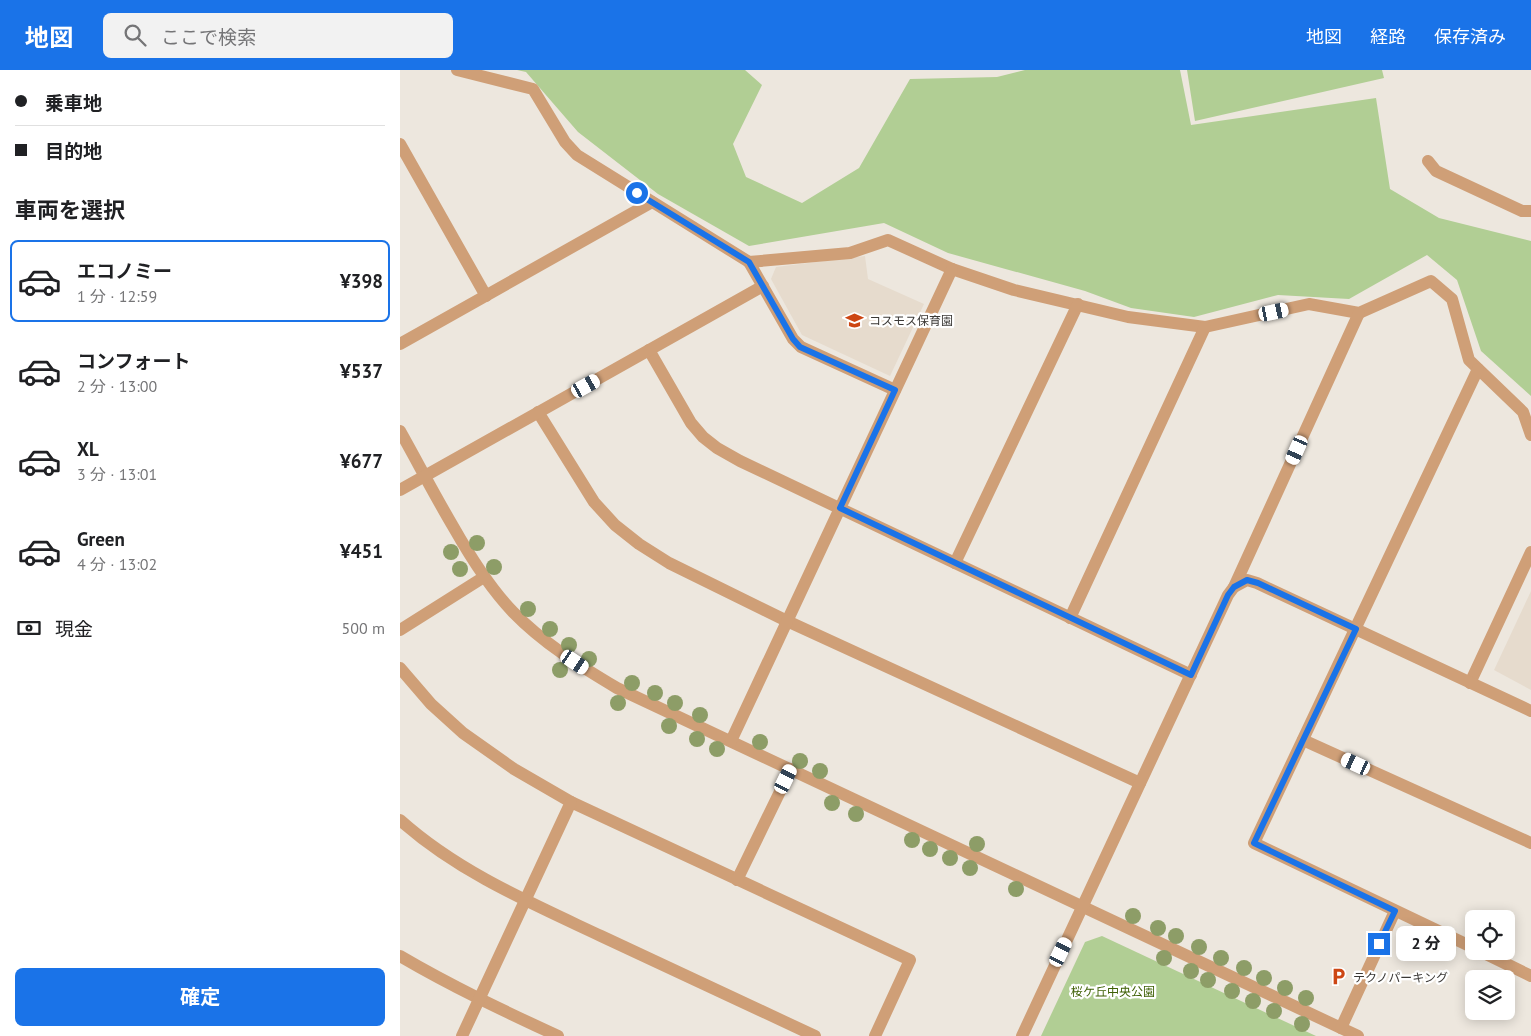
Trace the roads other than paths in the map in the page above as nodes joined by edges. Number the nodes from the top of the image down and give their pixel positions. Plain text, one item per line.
1 (457, 70) edge
2 (400, 144) edge
3 (1428, 161) dead end
4 (652, 202) junction
5 (1531, 211) edge
6 (749, 262) junction
7 (952, 269) junction
8 (763, 286) junction
9 (486, 296) junction
10 (1078, 304) junction
11 (1360, 313) junction
12 (1205, 327) junction
13 (400, 344) edge
14 (649, 350) junction
15 (1478, 369) junction
16 (895, 390) junction
17 (538, 412) junction
18 (400, 431) edge
19 (1531, 435) edge
20 (425, 476) junction
21 (400, 490) edge
22 (840, 508) junction
23 (1531, 552) edge
24 (955, 563) junction
25 (484, 577) junction
26 (1231, 591) junction
27 (1070, 618) junction
28 (787, 621) junction
29 (1356, 629) junction
30 (400, 630) edge
31 (400, 668) edge
32 (1191, 675) junction
33 (1470, 683) junction
34 (1531, 712) edge
35 (1303, 740) junction
36 (731, 741) junction
37 (791, 769) junction
38 (1140, 783) junction
39 (571, 802) junction
40 (400, 820) edge
41 (1531, 843) edge
42 (737, 880) junction
43 (525, 900) junction
44 (1083, 906) junction
45 (1395, 911) junction
46 (1465, 944) edge
47 (400, 956) edge
48 (1498, 960) edge
49 (1531, 976) edge
50 (479, 999) junction
51 (1341, 1028) junction
52 (462, 1036) edge
53 (558, 1036) edge
54 (814, 1036) edge
55 (875, 1036) edge
56 (1022, 1036) edge
57 (1358, 1036) edge

1 - 4 street
2 - 9 street
3 - 5 street
4 - 6 street
4 - 9 street
6 - 7 street
6 - 8 street
7 - 10 street
7 - 16 street
8 - 14 street
8 - 16 street
9 - 13 street
10 - 12 street
10 - 24 street
11 - 12 street
11 - 15 street
11 - 26 street
12 - 27 street
14 - 17 street
14 - 22 street
15 - 19 street
15 - 29 street
16 - 22 street
17 - 20 street
17 - 28 street
18 - 20 street
20 - 21 street
20 - 25 street
22 - 24 street
22 - 28 street
23 - 33 street
24 - 27 street
25 - 30 street
25 - 36 street
26 - 29 street
26 - 32 street
27 - 32 street
28 - 36 street
28 - 38 street
29 - 33 street
29 - 35 street
31 - 39 street
32 - 38 street
33 - 34 street
35 - 41 street
35 - 45 street
36 - 37 street
37 - 42 street
37 - 44 street
38 - 44 street
39 - 42 street
39 - 43 street
40 - 43 street
42 - 55 street
43 - 50 street
43 - 54 street
44 - 51 street
44 - 56 street
45 - 46 street
45 - 51 street
47 - 50 street
48 - 49 street
50 - 52 street
50 - 53 street
51 - 57 street

